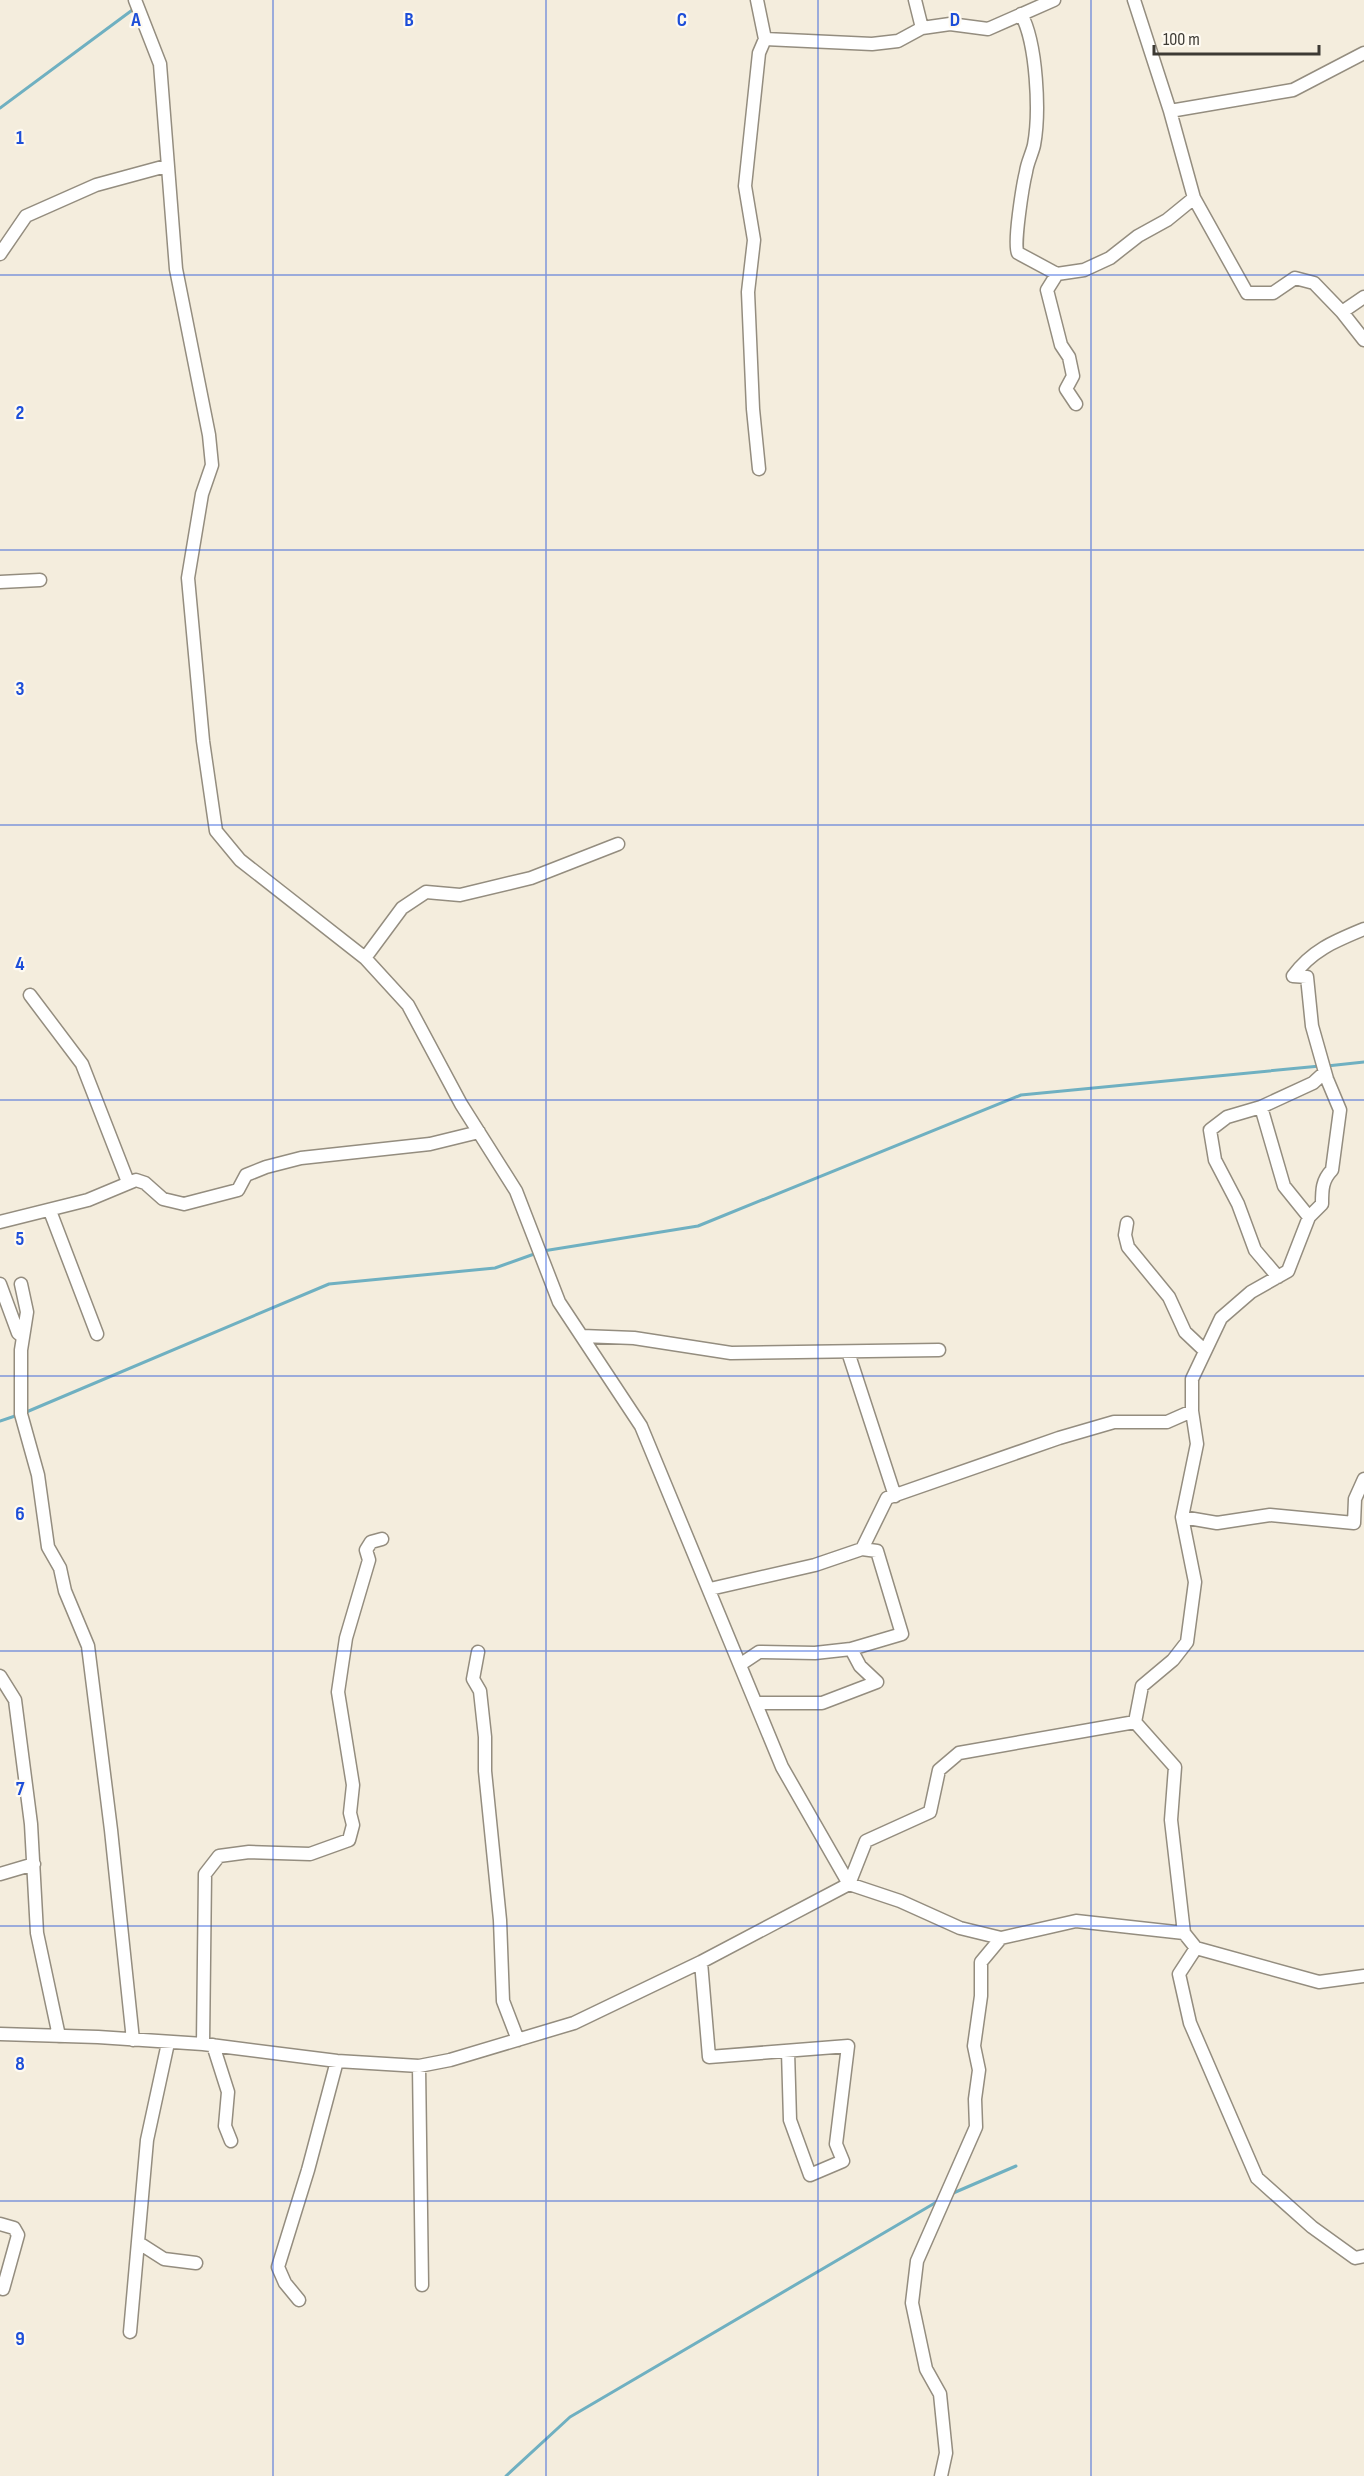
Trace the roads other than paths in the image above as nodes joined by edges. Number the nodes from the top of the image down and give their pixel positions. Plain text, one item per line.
1 (135, 0) edge
2 (757, 0) edge
3 (915, 0) edge
4 (1054, 0) edge
5 (1134, 0) edge
6 (1021, 14) junction
7 (922, 28) junction
8 (765, 39) junction
9 (1364, 53) edge
10 (1170, 111) junction
11 (166, 166) junction
12 (1194, 198) junction
13 (0, 254) edge
14 (1057, 274) junction
15 (1364, 297) edge
16 (1342, 312) junction
17 (1364, 340) edge
18 (1076, 404) dead end
19 (759, 469) dead end
20 (40, 580) dead end
21 (0, 582) edge
22 (618, 844) dead end
23 (1364, 929) edge
24 (365, 958) junction
25 (30, 994) dead end
26 (1325, 1072) junction
27 (1261, 1107) junction
28 (479, 1132) junction
29 (128, 1182) junction
30 (50, 1211) junction
31 (1309, 1217) junction
32 (0, 1222) edge
33 (1127, 1223) dead end
34 (1278, 1276) junction
35 (0, 1284) edge
36 (21, 1284) dead end
37 (97, 1334) dead end
38 (582, 1336) junction
39 (23, 1337) junction
40 (939, 1350) dead end
41 (1204, 1350) junction
42 (848, 1352) junction
43 (1192, 1411) junction
44 (1364, 1479) edge
45 (895, 1496) junction
46 (1182, 1517) junction
47 (1359, 1523) edge
48 (382, 1539) dead end
49 (862, 1549) junction
50 (710, 1589) junction
51 (851, 1649) junction
52 (478, 1652) dead end
53 (741, 1664) junction
54 (0, 1676) edge
55 (756, 1703) junction
56 (1135, 1722) junction
57 (34, 1864) junction
58 (0, 1874) edge
59 (849, 1884) junction
60 (1184, 1933) junction
61 (1001, 1938) junction
62 (1196, 1947) junction
63 (701, 1962) junction
64 (1364, 1976) edge
65 (0, 2034) edge
66 (59, 2036) junction
67 (133, 2040) junction
68 (518, 2040) junction
69 (168, 2043) junction
70 (208, 2045) junction
71 (788, 2051) junction
72 (338, 2061) junction
73 (419, 2066) junction
74 (231, 2141) dead end
75 (0, 2224) edge
76 (139, 2243) junction
77 (1364, 2256) edge
78 (196, 2264) dead end
79 (422, 2285) dead end
80 (3, 2289) dead end
81 (299, 2300) dead end
82 (130, 2332) dead end
83 (941, 2476) edge

1 - 11 street
2 - 8 street
3 - 7 street
4 - 6 street
5 - 10 street
6 - 7 street
6 - 14 street
7 - 8 street
8 - 19 street
9 - 10 street
10 - 12 street
11 - 13 street
11 - 24 street
12 - 14 street
12 - 16 street
14 - 18 street
15 - 16 street
16 - 17 street
20 - 21 street
22 - 24 street
23 - 26 street
24 - 28 street
25 - 29 street
26 - 27 street
26 - 31 street
27 - 31 street
27 - 34 street
28 - 29 street
28 - 38 street
29 - 30 street
30 - 32 street
30 - 37 street
31 - 34 street
33 - 41 street
34 - 41 street
35 - 39 street
36 - 39 street
38 - 42 street
38 - 50 street
39 - 67 street
40 - 42 street
41 - 43 street
42 - 45 street
43 - 45 street
43 - 46 street
44 - 47 street
45 - 49 street
46 - 47 street
46 - 56 street
48 - 70 street
49 - 50 street
49 - 51 street
50 - 53 street
51 - 53 street
51 - 55 street
52 - 68 street
53 - 55 street
54 - 57 street
55 - 59 street
56 - 59 street
56 - 60 street
57 - 58 street
57 - 66 street
59 - 61 street
59 - 63 street
60 - 61 street
60 - 62 street
61 - 83 street
62 - 64 street
62 - 77 street
63 - 68 street
63 - 71 street
65 - 66 street
66 - 67 street
67 - 69 street
68 - 73 street
69 - 70 street
69 - 76 street
70 - 72 street
70 - 74 street
71 - 71 street
72 - 73 street
72 - 81 street
73 - 79 street
75 - 80 street
76 - 78 street
76 - 82 street

